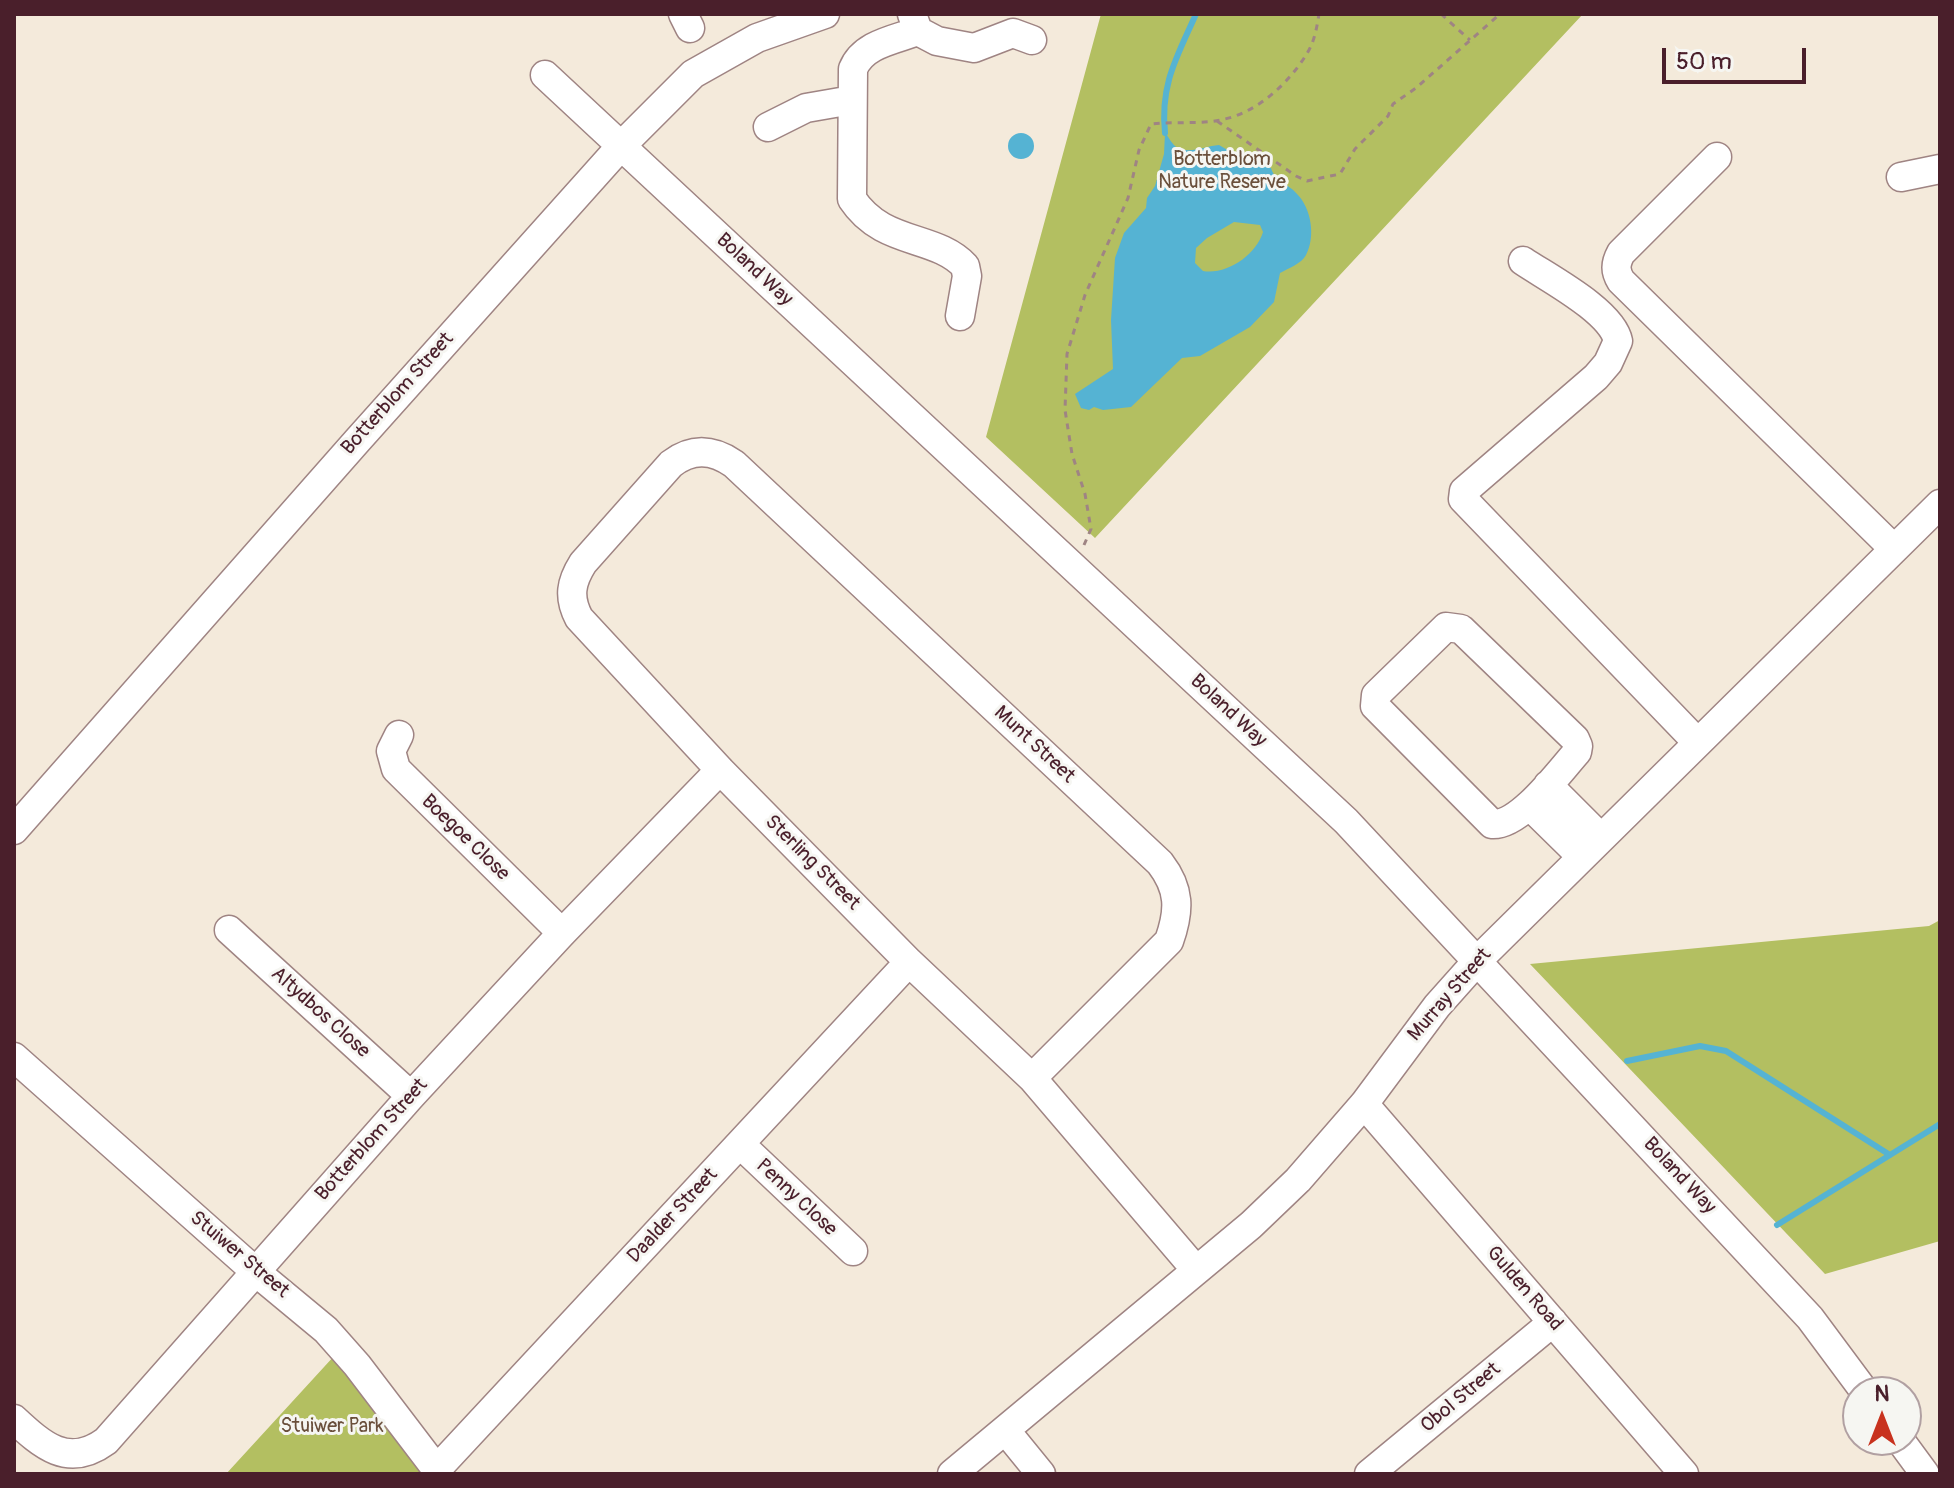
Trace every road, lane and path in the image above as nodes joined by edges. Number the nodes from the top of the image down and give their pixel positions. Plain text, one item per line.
1 (825, 14) edge
2 (1319, 14) edge
3 (1441, 14) edge
4 (1500, 14) edge
5 (915, 22) edge
6 (1032, 40) dead end
7 (1470, 40) junction
8 (545, 75) dead end
9 (852, 100) junction
10 (1216, 120) junction
11 (768, 127) dead end
12 (621, 146) junction
13 (1717, 157) dead end
14 (1940, 169) edge
15 (1901, 177) dead end
16 (1523, 261) dead end
17 (960, 316) dead end
18 (698, 451) joint
19 (1940, 504) edge
20 (1894, 549) junction
21 (1072, 565) junction
22 (399, 735) dead end
23 (1697, 742) junction
24 (720, 770) junction
25 (1538, 795) junction
26 (14, 830) edge
27 (1590, 847) junction
28 (229, 930) dead end
29 (562, 933) junction
30 (1478, 960) junction
31 (909, 962) junction
32 (14, 1057) edge
33 (1032, 1078) junction
34 (411, 1096) junction
35 (1364, 1104) junction
36 (740, 1144) junction
37 (853, 1251) dead end
38 (1196, 1270) junction
39 (256, 1272) junction
40 (1553, 1322) junction
41 (1853, 1376) edge
42 (14, 1419) edge
43 (1006, 1431) junction
44 (1912, 1456) edge
45 (438, 1472) edge
46 (952, 1474) edge
47 (1041, 1474) edge
48 (1369, 1474) edge
49 (1684, 1474) edge
50 (1925, 1474) edge

1 - 12 street, Botterblom Street
2 - 10 path
3 - 7 path
4 - 7 path
5 - 6 street
5 - 9 street
7 - 10 path
8 - 12 street, Boland Way
9 - 11 street
9 - 17 street
10 - 21 path
12 - 21 street, Boland Way
12 - 26 street, Botterblom Street
13 - 20 street
14 - 15 street
16 - 23 street
18 - 24 street, Sterling Street
18 - 33 street, Munt Street
19 - 20 street, Murray Street
20 - 23 street, Murray Street
21 - 30 street, Boland Way
22 - 29 street, Boegoe Close
23 - 27 street, Murray Street
24 - 29 street, Botterblom Street
24 - 31 street, Sterling Street
25 - 25 street
25 - 27 street
27 - 30 street, Murray Street
28 - 34 street, Altydbos Close
29 - 34 street, Botterblom Street
30 - 35 street, Murray Street
30 - 41 street, Boland Way
31 - 33 street, Sterling Street
31 - 36 street, Daalder Street
32 - 39 street, Stuiwer Street
33 - 38 street, Sterling Street
34 - 39 street, Botterblom Street
35 - 38 street, Murray Street
35 - 40 street, Gulden Road
36 - 37 street, Penny Close
36 - 45 street, Daalder Street
38 - 43 street, Murray Street
39 - 42 street, Botterblom Street
39 - 45 street, Stuiwer Street
40 - 48 street, Obol Street
40 - 49 street, Gulden Road
43 - 46 street, Murray Street
43 - 47 street
44 - 50 street

